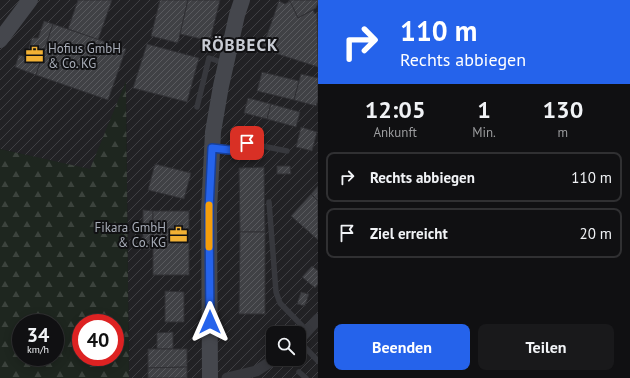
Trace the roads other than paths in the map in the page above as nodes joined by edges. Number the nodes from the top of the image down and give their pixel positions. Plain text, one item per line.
1 (30, 0) edge
2 (242, 0) edge
3 (252, 0) edge
4 (0, 40) edge
5 (227, 63) junction
6 (197, 107) dead end
7 (212, 148) junction
8 (288, 151) dead end
9 (269, 202) dead end
10 (318, 319) edge
11 (307, 331) joint
12 (306, 348) edge
13 (318, 361) edge
14 (266, 365) edge
15 (299, 372) dead end
16 (210, 378) edge
17 (227, 378) edge
18 (306, 378) edge

1 - 4 street
2 - 5 street
3 - 5 street
5 - 6 lane
5 - 7 street
7 - 8 lane
7 - 16 street
9 - 11 lane
10 - 11 street
12 - 13 lane
14 - 17 street
15 - 18 lane

